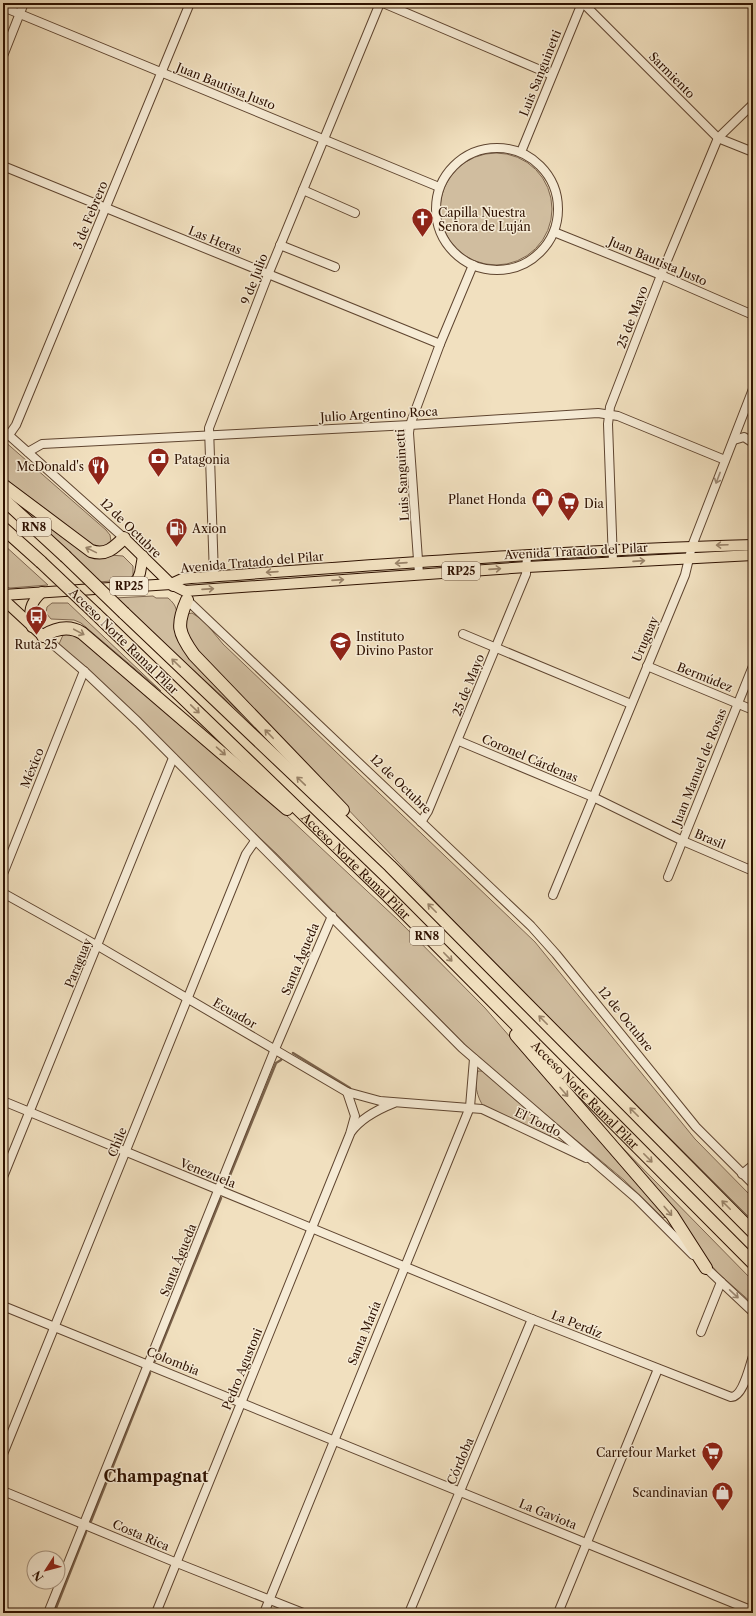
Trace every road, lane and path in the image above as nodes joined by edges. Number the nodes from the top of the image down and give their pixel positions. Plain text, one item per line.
1 (24, 3) edge
2 (190, 3) edge
3 (381, 3) edge
4 (582, 3) edge
5 (3, 7) edge
6 (20, 15) junction
7 (3, 56) edge
8 (160, 73) junction
9 (552, 75) junction
10 (753, 104) edge
11 (324, 138) junction
12 (718, 138) junction
13 (520, 152) junction
14 (753, 152) edge
15 (3, 166) edge
16 (439, 187) junction
17 (303, 190) junction
18 (106, 208) junction
19 (355, 212) dead end
20 (554, 232) junction
21 (280, 245) junction
22 (473, 265) junction
23 (335, 267) dead end
24 (268, 275) junction
25 (661, 275) junction
26 (753, 315) edge
27 (440, 344) junction
28 (753, 390) edge
29 (608, 413) junction
30 (410, 425) junction
31 (6, 432) edge
32 (209, 434) junction
33 (734, 440) junction
34 (753, 443) edge
35 (28, 452) junction
36 (725, 460) junction
37 (3, 485) edge
38 (3, 499) edge
39 (3, 528) edge
40 (124, 538) junction
41 (753, 544) edge
42 (692, 546) junction
43 (612, 551) junction
44 (527, 555) junction
45 (753, 555) edge
46 (143, 556) junction
47 (690, 557) junction
48 (419, 562) junction
49 (613, 562) junction
50 (527, 567) junction
51 (419, 574) junction
52 (214, 576) junction
53 (171, 584) junction
54 (134, 586) junction
55 (42, 592) junction
56 (3, 595) edge
57 (3, 599) edge
58 (187, 600) junction
59 (32, 627) junction
60 (463, 634) dead end
61 (43, 636) junction
62 (496, 648) junction
63 (647, 666) junction
64 (753, 666) edge
65 (84, 671) junction
66 (737, 703) junction
67 (631, 704) junction
68 (753, 710) edge
69 (458, 741) junction
70 (173, 758) junction
71 (593, 797) junction
72 (421, 822) junction
73 (255, 841) junction
74 (683, 841) junction
75 (390, 866) junction
76 (753, 871) edge
77 (3, 874) edge
78 (668, 878) dead end
79 (3, 893) edge
80 (386, 894) junction
81 (553, 896) dead end
82 (332, 916) junction
83 (98, 946) junction
84 (486, 996) junction
85 (187, 999) junction
86 (275, 1049) junction
87 (474, 1059) junction
88 (347, 1092) junction
89 (365, 1098) junction
90 (3, 1101) edge
91 (395, 1102) junction
92 (470, 1107) junction
93 (353, 1109) junction
94 (29, 1112) junction
95 (369, 1116) junction
96 (558, 1129) junction
97 (350, 1134) junction
98 (548, 1141) junction
99 (125, 1152) junction
100 (594, 1162) junction
101 (753, 1165) edge
102 (742, 1174) junction
103 (3, 1177) edge
104 (753, 1184) edge
105 (219, 1190) junction
106 (312, 1228) junction
107 (753, 1232) edge
108 (753, 1263) edge
109 (405, 1266) junction
110 (706, 1268) junction
111 (721, 1282) junction
112 (3, 1306) edge
113 (753, 1312) edge
114 (532, 1319) junction
115 (55, 1327) junction
116 (701, 1332) dead end
117 (753, 1356) edge
118 (148, 1364) junction
119 (658, 1370) junction
120 (242, 1403) junction
121 (334, 1440) junction
122 (3, 1454) edge
123 (460, 1490) junction
124 (3, 1491) edge
125 (84, 1524) junction
126 (587, 1543) junction
127 (177, 1563) junction
128 (270, 1600) junction
129 (753, 1611) edge
130 (48, 1613) edge
131 (156, 1613) edge
132 (264, 1613) edge
133 (304, 1613) edge
134 (409, 1613) edge
135 (558, 1613) edge

1 - 6 street
2 - 8 street, 3 de Febrero
3 - 9 street
3 - 11 street, 9 de Julio
4 - 9 street, Luis Sanguinetti
4 - 12 street, Sarmiento
5 - 6 street, Juan Bautista Justo
6 - 7 street
6 - 8 street, Juan Bautista Justo
8 - 11 street, Juan Bautista Justo
8 - 18 street, 3 de Febrero
9 - 13 street, Luis Sanguinetti
10 - 12 street, 25 de Mayo
11 - 16 street, Juan Bautista Justo
11 - 17 street, 9 de Julio
12 - 14 street, Sarmiento
12 - 25 street, 25 de Mayo
13 - 16 street
13 - 20 street
15 - 18 street, Las Heras
16 - 22 street
17 - 19 street
17 - 21 street, 9 de Julio
18 - 24 street, Las Heras
18 - 31 street, 3 de Febrero
20 - 22 street
20 - 25 street, Juan Bautista Justo
21 - 23 street
21 - 24 street, 9 de Julio
22 - 27 street, Luis Sanguinetti
24 - 27 street, Las Heras
24 - 32 street, 9 de Julio
25 - 26 street, Juan Bautista Justo
25 - 29 street, 25 de Mayo
27 - 30 street, Luis Sanguinetti
28 - 33 street, Uruguay
29 - 30 street, Julio Argentino Roca
29 - 36 street, Julio Argentino Roca
29 - 43 street, 25 de Mayo
30 - 32 street, Julio Argentino Roca
30 - 48 street, Luis Sanguinetti
31 - 35 street, 12 de Octubre
32 - 35 street, Julio Argentino Roca
32 - 52 street, 9 de Julio
33 - 34 street
33 - 36 street, Uruguay
35 - 40 street, 12 de Octubre
36 -> 42 street, Uruguay
40 -> 37 highway
75 -> 38 highway, Acceso Norte Ramal Pilar / RN8, bridge
39 -> 80 highway, Acceso Norte Ramal Pilar / RN8, bridge
40 - 46 main road, 12 de Octubre
41 -> 42 main road, Avenida Tratado del Pilar / RP25
42 - 43 main road, Avenida Tratado del Pilar / RP25
42 - 47 street, Uruguay
43 - 44 main road, Avenida Tratado del Pilar / RP25
43 - 49 street, 25 de Mayo
44 - 48 main road, Avenida Tratado del Pilar / RP25
44 - 50 street, 25 de Mayo
45 - 47 main road, Avenida Tratado del Pilar / RP25
46 - 53 main road, 12 de Octubre
46 - 54 main road
49 -> 47 main road, Avenida Tratado del Pilar / RP25
47 - 63 street, Uruguay
48 - 51 street, Luis Sanguinetti
48 -> 52 main road, Avenida Tratado del Pilar / RP25
49 - 50 main road, Avenida Tratado del Pilar / RP25
51 -> 50 main road, Avenida Tratado del Pilar / RP25
50 - 62 street, 25 de Mayo
53 -> 51 main road, Avenida Tratado del Pilar / RP25
52 - 53 main road, Avenida Tratado del Pilar / RP25
53 - 54 main road, RP25
53 - 58 main road, 12 de Octubre
54 - 55 main road, RP25
55 - 56 main road, RP25
55 - 59 main road
57 - 59 main road
58 - 72 street, 12 de Octubre
75 -> 58 highway
59 - 61 main road
60 - 62 street
61 - 65 street
61 -> 80 highway
62 - 67 street
62 - 69 street, 25 de Mayo
63 - 66 street, Bermúdez
63 - 67 street, Uruguay
64 - 66 street, Juan Manuel de Rosas
65 - 70 street
65 - 77 street, México
66 - 68 street, Bermúdez
66 - 74 street, Juan Manuel de Rosas
67 - 71 street, Uruguay
69 - 71 street, Coronel Cárdenas
69 - 72 street, 25 de Mayo
70 - 73 street
70 - 83 street, Paraguay
71 - 74 street, Brasil
71 - 81 street, Uruguay
72 - 102 street, 12 de Octubre
73 - 82 street
73 - 85 street, Chile
74 - 76 street, Brasil
74 - 78 street, Juan Manuel de Rosas
107 -> 75 highway, Acceso Norte Ramal Pilar / RN8
79 - 83 street, Ecuador
80 -> 84 highway, Acceso Norte Ramal Pilar / RN8
82 - 86 street, Santa Águeda
82 - 87 street
83 - 85 street, Ecuador
83 - 94 street, Paraguay
84 -> 108 highway, Acceso Norte Ramal Pilar / RN8
84 -> 110 highway
85 - 86 street, Ecuador
85 - 99 street, Chile
86 - 88 street, Ecuador
86 - 105 street, Santa Águeda
87 - 92 street, Santa María
87 - 96 street
88 - 89 street, Ecuador
88 - 93 street, Pedro Agustoni
89 - 91 street, Ecuador
89 - 93 street
89 - 95 street
90 - 94 street, Venezuela
91 - 92 street, Ecuador
91 - 95 street, Pedro Agustoni
92 - 98 street, El Tordo
92 - 109 street, Santa María
93 - 95 street
93 - 97 street, Pedro Agustoni
94 - 99 street, Venezuela
94 - 103 street, Paraguay
95 - 97 street, Pedro Agustoni
96 - 98 street
96 - 100 street
97 - 106 street, Pedro Agustoni
98 - 100 street, El Tordo
99 - 105 street, Venezuela
99 - 115 street, Chile
100 - 110 street
101 - 102 street
102 - 104 street, 12 de Octubre
105 - 106 street, Venezuela
105 - 118 street, Santa Águeda
106 - 109 street, Venezuela
106 - 120 street, Pedro Agustoni
109 - 114 street, La Perdíz
109 - 121 street, Santa María
110 - 111 street
111 -> 113 street
111 - 116 street
112 - 115 street, Colombia
114 - 119 street, La Perdíz
114 - 123 street, Córdoba
115 - 118 street, Colombia
115 - 122 street, Chile
117 - 119 street, La Perdíz
118 - 120 street, Colombia
118 - 125 street, Santa Águeda
119 - 126 street
120 - 121 street, Colombia
120 - 127 street, Pedro Agustoni
121 - 123 street, La Gaviota
121 - 128 street, Santa María
123 - 126 street, La Gaviota
123 - 134 street, Córdoba
124 - 125 street, Costa Rica
125 - 127 street, Costa Rica
125 - 130 street, Santa Águeda
126 - 129 street, La Gaviota
126 - 135 street
127 - 128 street, Costa Rica
127 - 131 street, Pedro Agustoni
128 - 132 street, Santa María
128 - 133 street, Costa Rica

